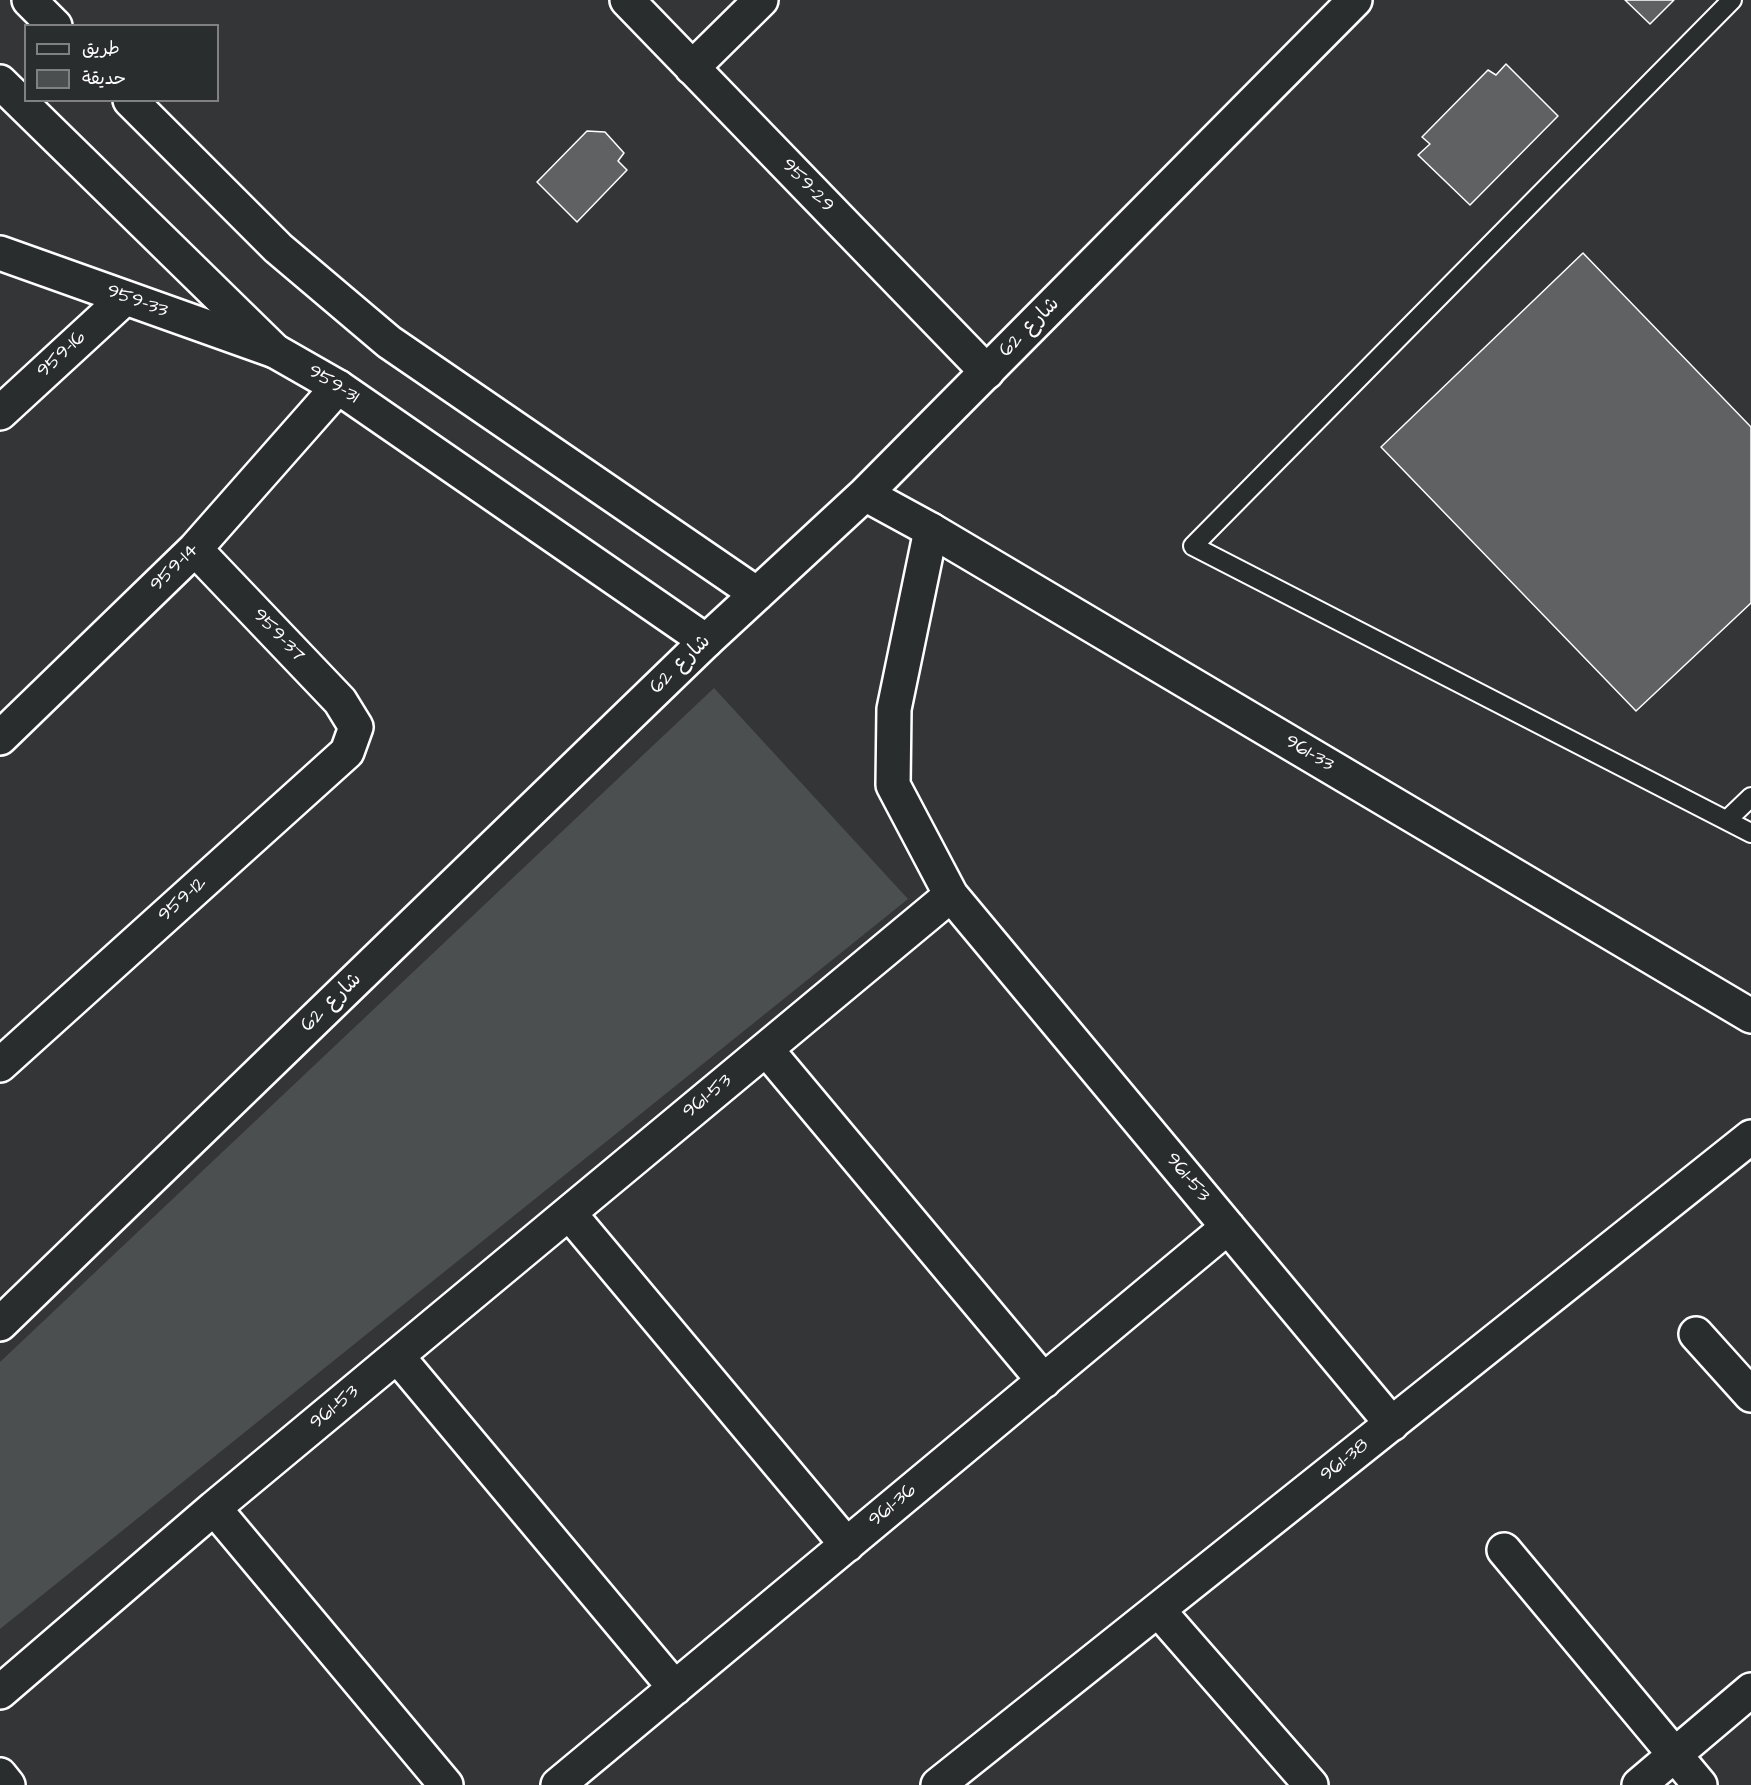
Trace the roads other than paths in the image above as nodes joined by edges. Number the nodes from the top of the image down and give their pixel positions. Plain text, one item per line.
1 (29, 0) edge
2 (627, 0) edge
3 (761, 0) edge
4 (1355, 0) edge
5 (1732, 0) edge
6 (53, 24) edge
7 (692, 68) junction
8 (0, 82) edge
9 (132, 102) edge
10 (0, 253) edge
11 (124, 298) junction
12 (274, 351) junction
13 (987, 372) junction
14 (338, 387) junction
15 (0, 413) edge
16 (865, 494) junction
17 (931, 530) junction
18 (195, 549) junction
19 (757, 594) junction
20 (706, 641) junction
21 (356, 727) joint
22 (0, 738) edge
23 (1751, 797) edge
24 (1727, 820) junction
25 (1751, 833) edge
26 (951, 895) junction
27 (1751, 1016) edge
28 (766, 1049) junction
29 (0, 1065) edge
30 (1751, 1137) edge
31 (569, 1213) junction
32 (1228, 1227) junction
33 (0, 1324) edge
34 (1696, 1334) dead end
35 (397, 1356) junction
36 (1044, 1381) junction
37 (1751, 1395) edge
38 (1392, 1424) junction
39 (214, 1508) junction
40 (847, 1545) junction
41 (1504, 1550) dead end
42 (1158, 1610) junction
43 (675, 1688) junction
44 (1751, 1690) edge
45 (0, 1692) edge
46 (1674, 1755) junction
47 (0, 1775) edge
48 (8, 1785) edge
49 (446, 1785) edge
50 (558, 1785) edge
51 (938, 1785) edge
52 (1311, 1785) edge
53 (1639, 1785) edge
54 (1700, 1785) edge

1 - 6 street
2 - 7 street, 959-29
3 - 7 street
4 - 13 street, شارع 62
5 - 24 lane
7 - 13 street, 959-29
8 - 12 street, 959-31
9 - 19 street
10 - 11 street, 959-33
11 - 12 street, 959-33
11 - 15 street, 959-16
12 - 14 street, 959-31
13 - 16 street, شارع 62
14 - 18 street, 959-14
14 - 20 street, 959-31
16 - 17 street, 961-33
16 - 19 street, شارع 62
17 - 26 street
17 - 27 street, 961-33
18 - 21 street, 959-37
18 - 22 street, 959-14
19 - 20 street, شارع 62
20 - 33 street, شارع 62
21 - 29 street, 959-12
23 - 24 lane
24 - 25 lane
26 - 28 street, 961-53
26 - 32 street, 961-53
28 - 31 street, 961-53
28 - 36 street
30 - 38 street, 961-38
31 - 35 street, 961-53
31 - 40 street
32 - 36 street, 961-36
32 - 38 street, 961-53
34 - 37 street
35 - 39 street, 961-53
35 - 43 street
36 - 40 street, 961-36
38 - 42 street, 961-38
39 - 45 street, 961-53
39 - 49 street
40 - 43 street, 961-36
41 - 46 street
42 - 51 street, 961-38
42 - 52 street
43 - 50 street, 961-36
44 - 46 street
46 - 53 street
46 - 54 street
47 - 48 street

